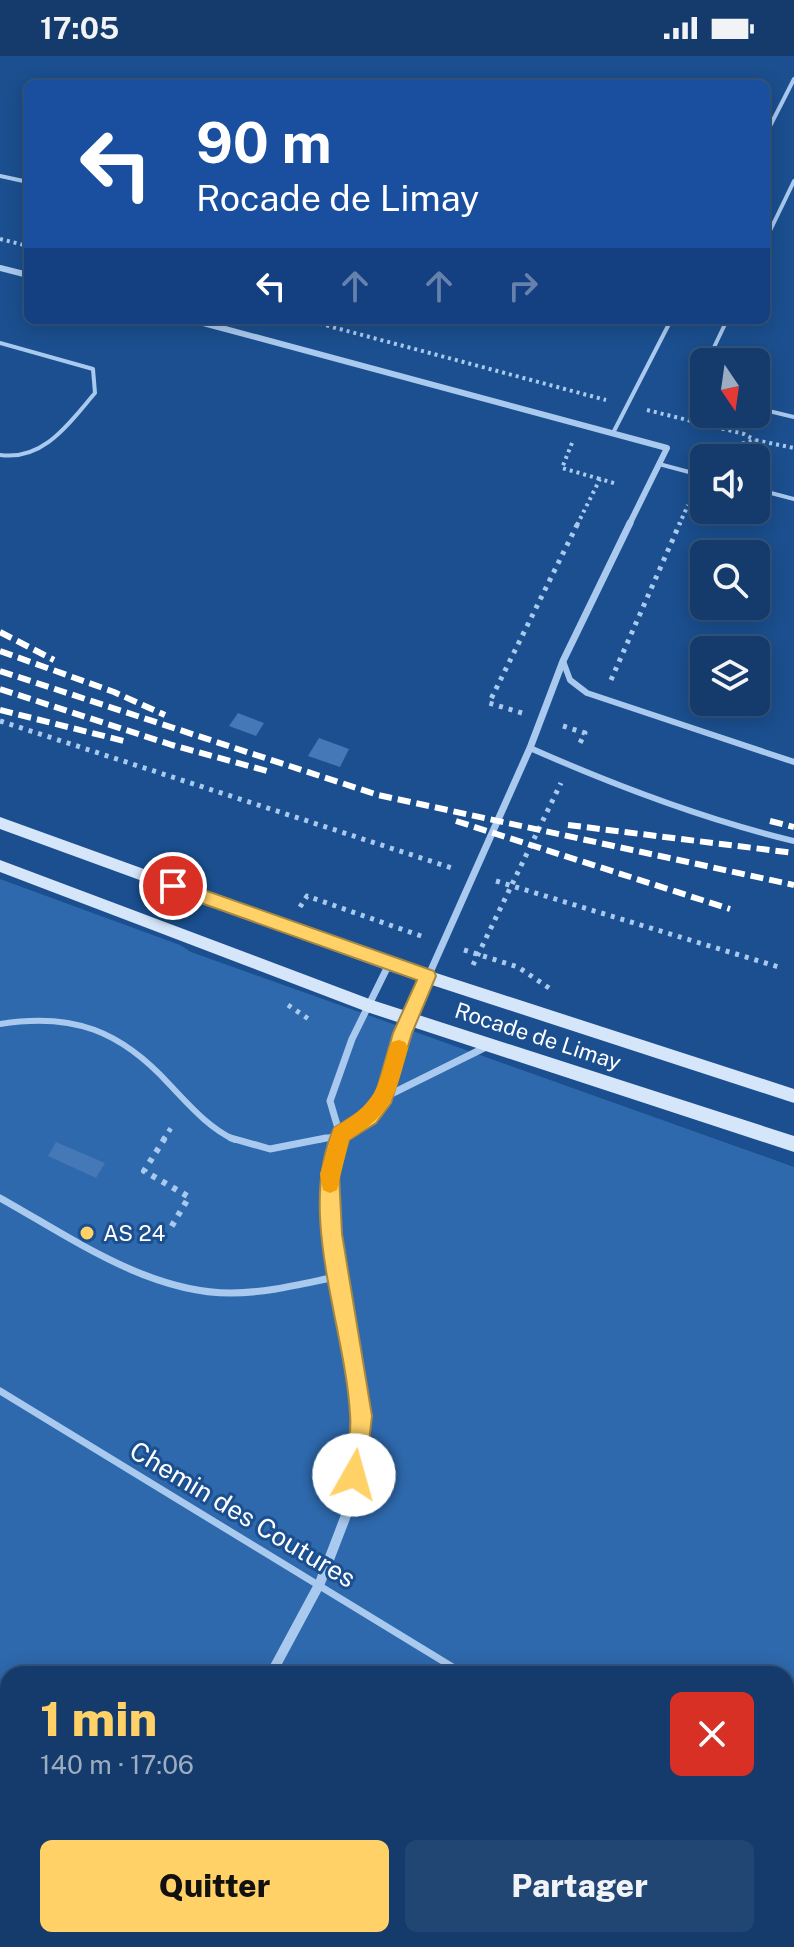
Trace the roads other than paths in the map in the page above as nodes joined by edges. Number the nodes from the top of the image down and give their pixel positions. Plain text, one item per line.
1 (794, 79) edge
2 (770, 126) edge
3 (0, 176) edge
4 (24, 181) edge
5 (794, 181) edge
6 (770, 231) edge
7 (0, 268) edge
8 (24, 274) edge
9 (207, 324) edge
10 (669, 324) edge
11 (725, 324) edge
12 (0, 343) edge
13 (713, 348) edge
14 (770, 411) edge
15 (794, 417) edge
16 (613, 433) junction
17 (0, 455) edge
18 (659, 464) junction
19 (690, 472) edge
20 (770, 493) edge
21 (794, 499) edge
22 (563, 661) junction
23 (530, 748) junction
24 (794, 762) edge
25 (0, 823) edge
26 (794, 841) edge
27 (0, 866) edge
28 (389, 964) junction
29 (427, 976) junction
30 (370, 1006) junction
31 (410, 1017) junction
32 (0, 1024) edge
33 (493, 1044) junction
34 (794, 1096) edge
35 (385, 1097) junction
36 (340, 1135) junction
37 (794, 1144) edge
38 (0, 1198) edge
39 (341, 1276) junction
40 (0, 1391) edge
41 (320, 1583) junction
42 (275, 1666) edge
43 (451, 1666) edge

1 - 2 lane
3 - 4 lane
5 - 6 lane
7 - 8 street
9 - 16 street
10 - 16 lane
11 - 13 lane
12 - 17 lane
14 - 15 lane
16 - 18 street
18 - 19 lane
18 - 22 street
20 - 21 lane
22 - 23 street
22 - 24 lane
23 - 26 lane
23 - 29 street
25 - 28 main road, Rocade de Limay
27 - 30 main road, Rocade de Limay
28 - 29 main road, Rocade de Limay
28 - 30 street
29 - 31 street
29 - 34 main road, Rocade de Limay
30 - 31 main road, Rocade de Limay
30 - 36 street
31 - 33 main road, Rocade de Limay
31 - 35 street
32 - 36 lane
33 - 35 street
33 - 37 main road, Rocade de Limay
35 - 36 street
36 - 39 street
38 - 39 lane
39 - 41 street
40 - 41 lane, Chemin des Coutures
41 - 42 street
41 - 43 lane, Chemin des Coutures

